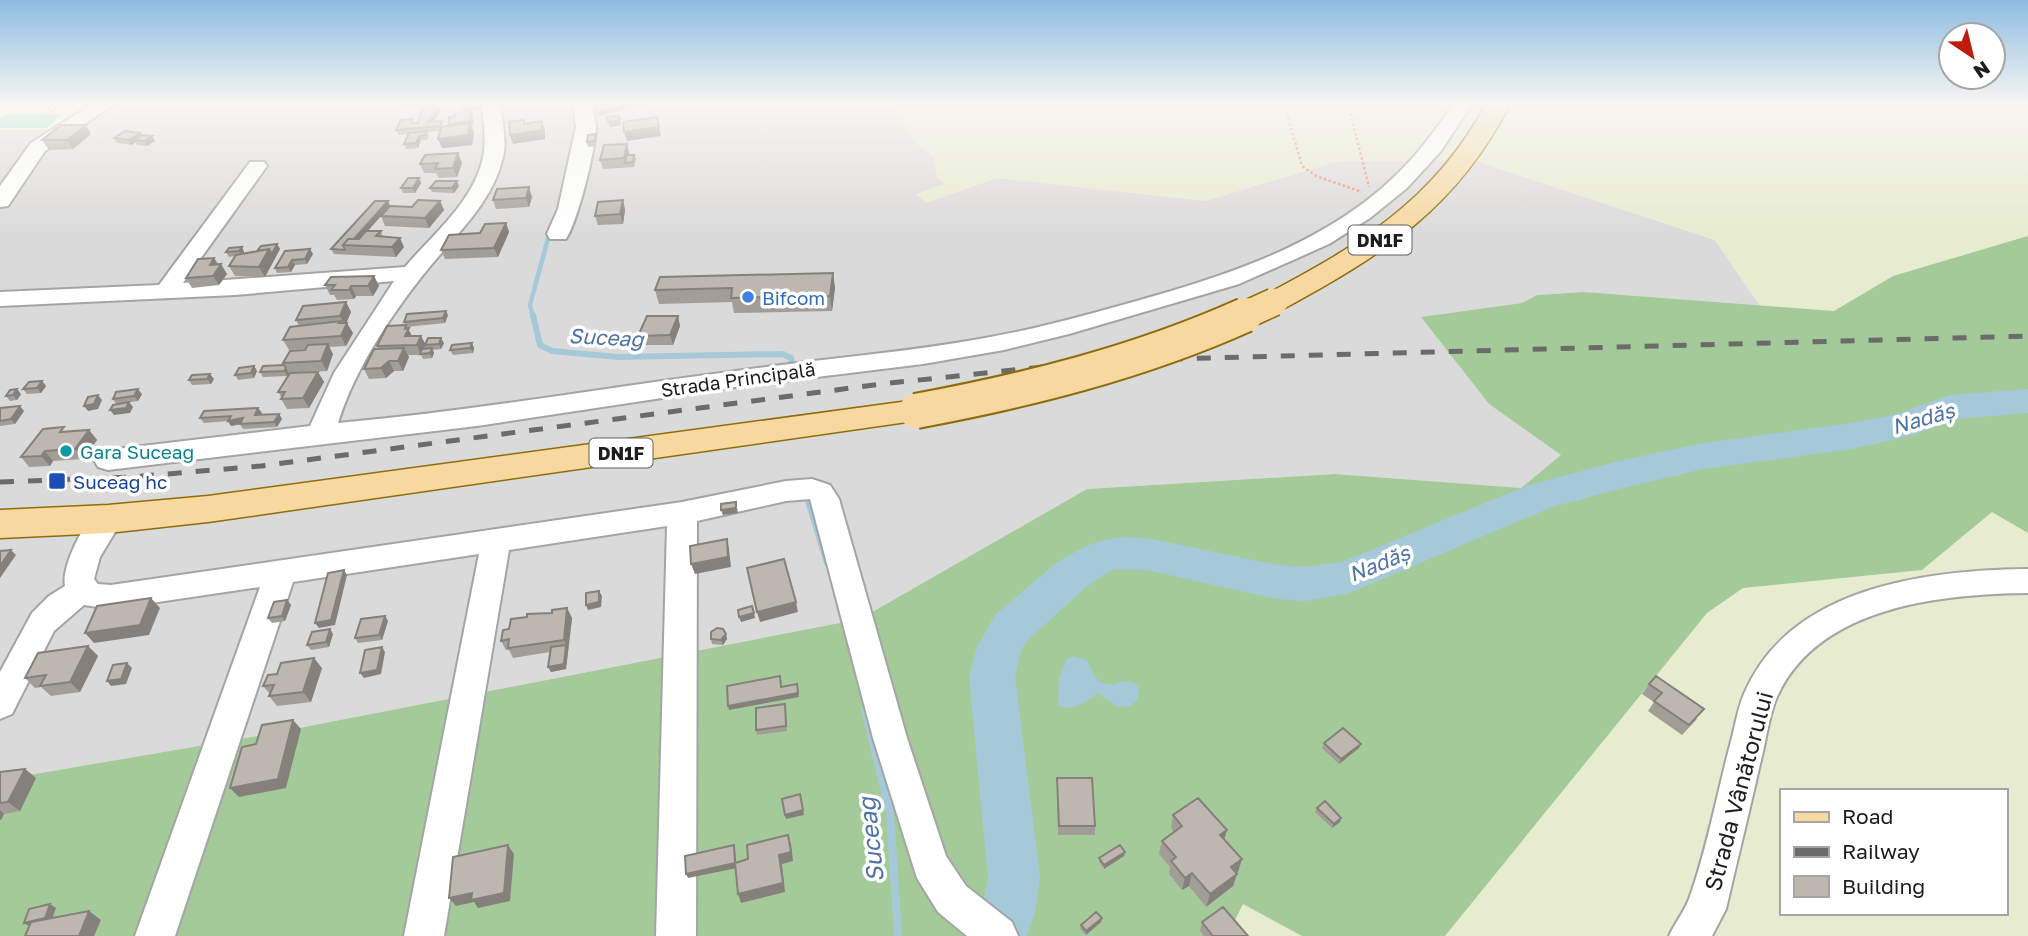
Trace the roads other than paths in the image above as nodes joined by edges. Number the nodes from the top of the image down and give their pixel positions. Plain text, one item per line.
1 (38, 148) edge
2 (494, 148) edge
3 (582, 148) edge
4 (1433, 148) edge
5 (1472, 148) edge
6 (257, 166) dead end
7 (0, 201) edge
8 (558, 234) dead end
9 (412, 273) junction
10 (165, 292) junction
11 (0, 299) edge
12 (321, 433) junction
13 (108, 460) dead end
14 (682, 513) junction
15 (108, 519) junction
16 (0, 524) edge
17 (496, 541) junction
18 (281, 572) junction
19 (2028, 580) edge
20 (83, 590) junction
21 (0, 704) edge
22 (155, 936) edge
23 (424, 936) edge
24 (676, 936) edge
25 (998, 936) edge
26 (1689, 936) edge

1 - 7 street
2 - 9 street
3 - 8 street
4 - 12 street, Strada Principală
5 - 15 main road, DN1F, bridge
6 - 10 street
9 - 10 street
9 - 12 street
10 - 11 street
12 - 13 street, Strada Principală
14 - 17 street
14 - 24 street
14 - 25 street
15 - 16 main road, DN1F
15 - 20 street
17 - 18 street
17 - 23 street
18 - 20 street
18 - 22 street
19 - 26 street, Strada Vânătorului
20 - 21 street

